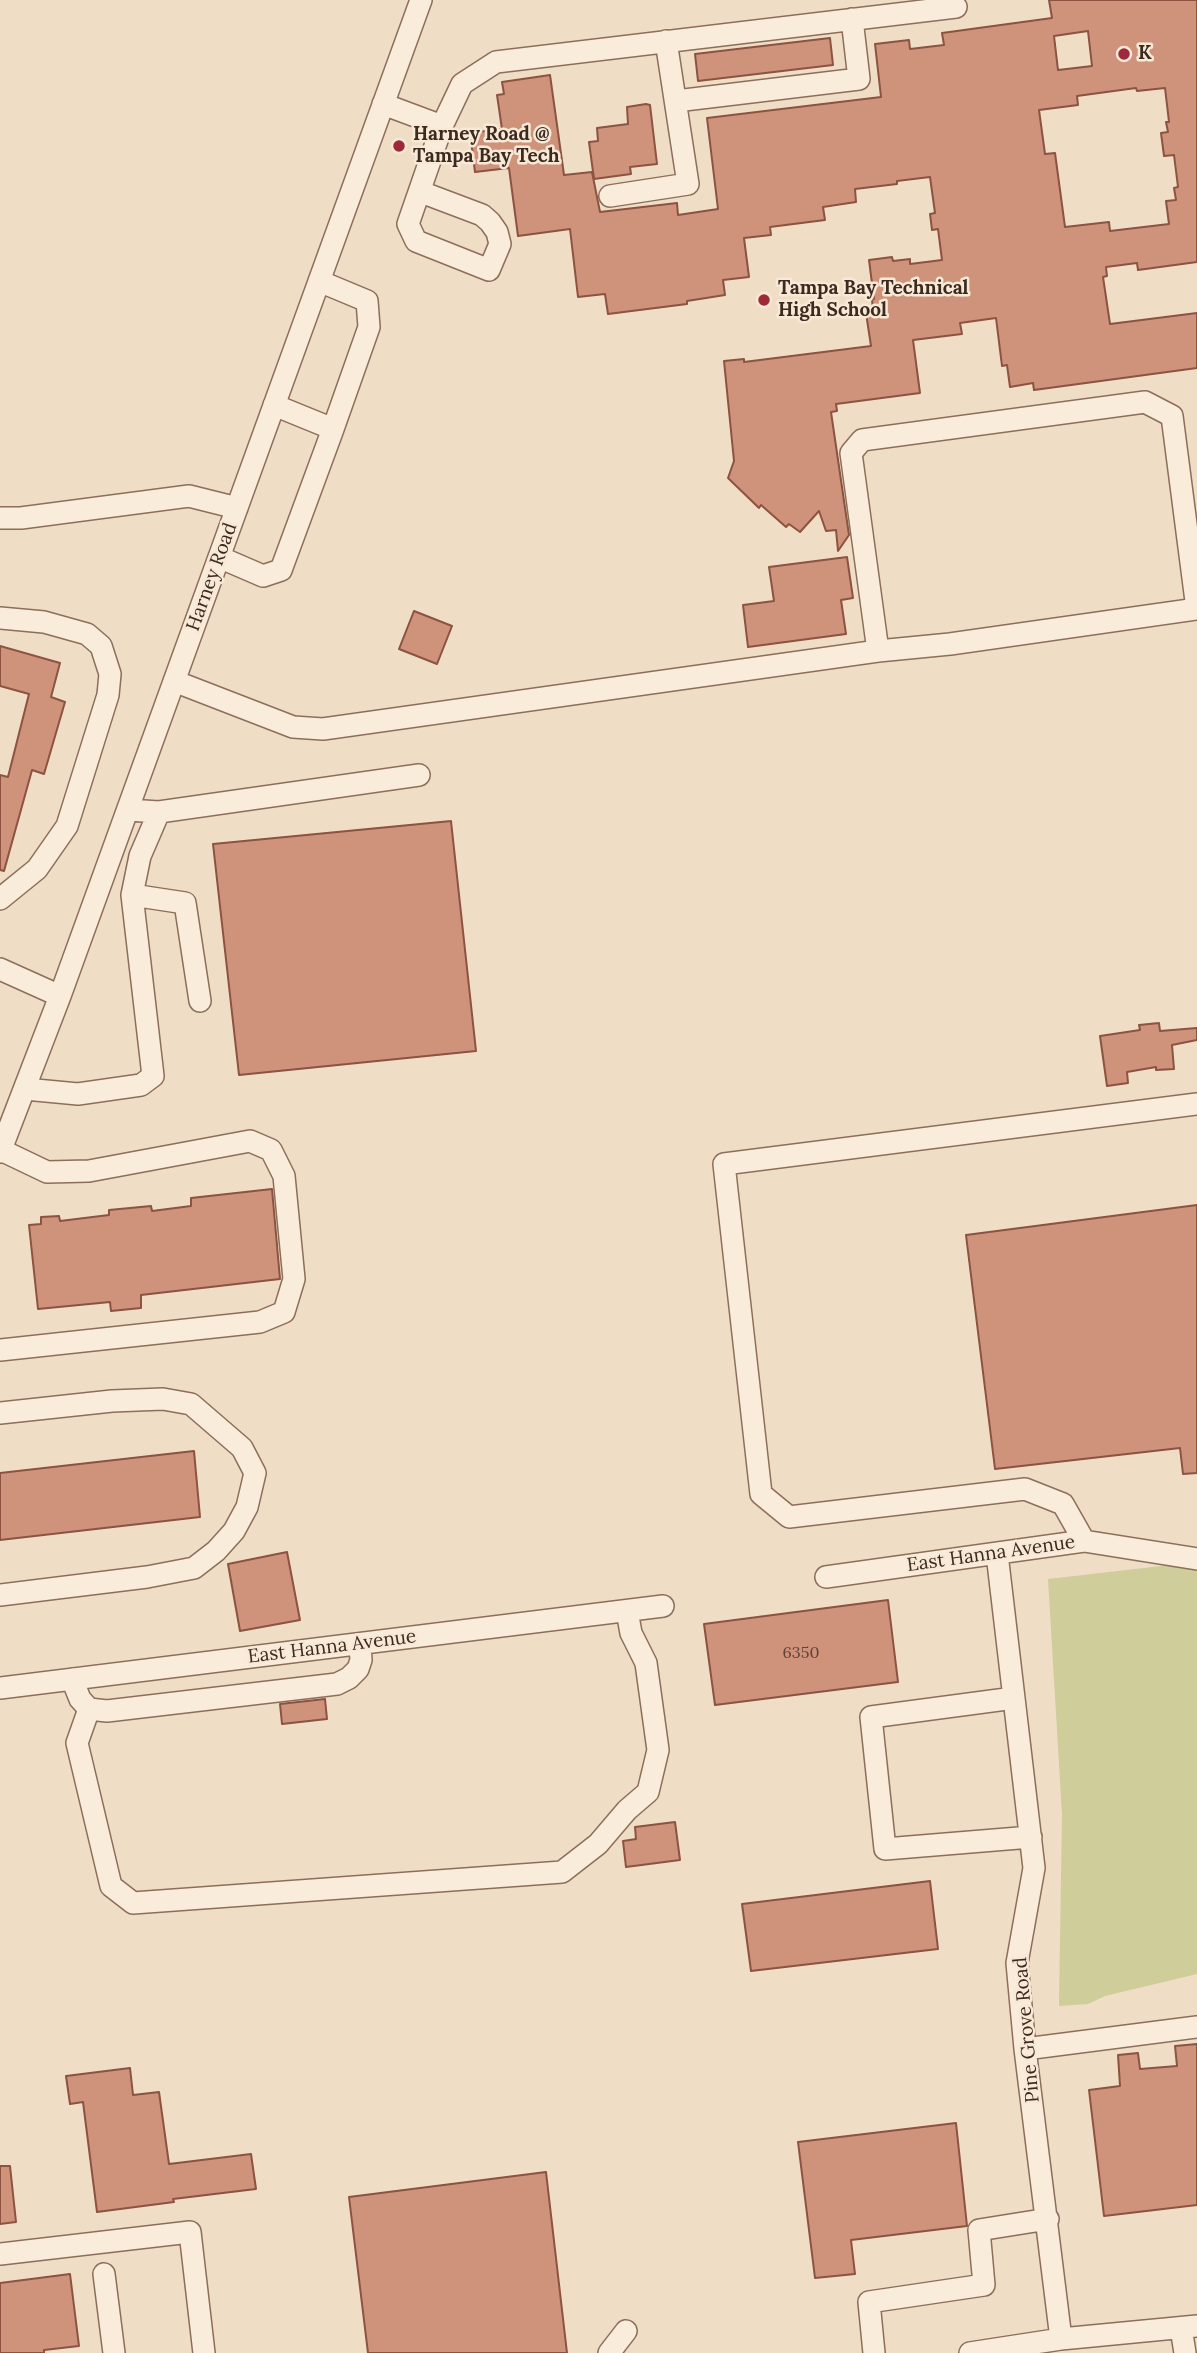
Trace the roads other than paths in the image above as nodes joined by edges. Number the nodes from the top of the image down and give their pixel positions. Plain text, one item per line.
1 (421, 0) edge
2 (956, 7) dead end
3 (852, 19) junction
4 (666, 41) junction
5 (676, 101) junction
6 (383, 104) junction
7 (442, 126) junction
8 (421, 192) dead end
9 (610, 196) dead end
10 (319, 281) junction
11 (274, 405) junction
12 (333, 429) junction
13 (237, 508) junction
14 (0, 517) edge
15 (219, 557) junction
16 (1197, 609) edge
17 (0, 618) edge
18 (878, 651) junction
19 (174, 681) junction
20 (419, 775) dead end
21 (128, 810) junction
22 (159, 812) junction
23 (132, 895) junction
24 (0, 899) edge
25 (0, 968) edge
26 (60, 996) junction
27 (200, 1001) dead end
28 (24, 1089) junction
29 (1197, 1104) edge
30 (0, 1151) edge
31 (0, 1350) edge
32 (0, 1413) edge
33 (1084, 1541) junction
34 (997, 1554) junction
35 (1197, 1559) edge
36 (825, 1577) dead end
37 (0, 1595) edge
38 (663, 1606) dead end
39 (627, 1611) junction
40 (360, 1644) junction
41 (72, 1679) junction
42 (0, 1688) edge
43 (1014, 1698) junction
44 (89, 1709) junction
45 (1031, 1836) junction
46 (1197, 2027) edge
47 (1025, 2049) junction
48 (1048, 2219) junction
49 (0, 2254) edge
50 (104, 2274) dead end
51 (1189, 2327) edge
52 (626, 2331) dead end
53 (1061, 2339) junction
54 (114, 2353) edge
55 (201, 2353) edge
56 (609, 2353) edge
57 (874, 2353) edge
58 (970, 2353) edge
59 (1185, 2353) edge

1 - 6 street, Harney Road
2 - 3 street
3 - 4 street
3 - 5 street
4 - 5 street
4 - 7 street
5 - 9 street
6 - 7 street
6 - 10 street, Harney Road
7 - 8 street
10 - 11 street, Harney Road
10 - 12 street
11 - 12 street
11 - 13 street, Harney Road
12 - 15 street
13 - 14 street
13 - 15 street, Harney Road
15 - 19 street, Harney Road
16 - 18 street
16 - 18 street
17 - 24 street
18 - 19 street
19 - 21 street, Harney Road
20 - 22 street
21 - 22 street
21 - 26 street, Harney Road
22 - 23 street
23 - 27 street
23 - 28 street
25 - 26 street
26 - 28 street, Harney Road
28 - 30 street, Harney Road
29 - 33 street
30 - 31 street
32 - 37 street
33 - 34 street, East Hanna Avenue
33 - 35 street, East Hanna Avenue
34 - 36 street, East Hanna Avenue
34 - 43 street, Pine Grove Road
38 - 39 street, East Hanna Avenue
39 - 40 street, East Hanna Avenue
39 - 44 street
40 - 41 street, East Hanna Avenue
40 - 44 street
41 - 42 street, East Hanna Avenue
41 - 44 street
43 - 45 street, Pine Grove Road
43 - 45 street
45 - 47 street, Pine Grove Road
46 - 47 street
47 - 48 street, Pine Grove Road
48 - 53 street, Pine Grove Road
48 - 57 street
49 - 55 street
50 - 54 street
51 - 53 street
51 - 59 street
52 - 56 street
53 - 58 street

